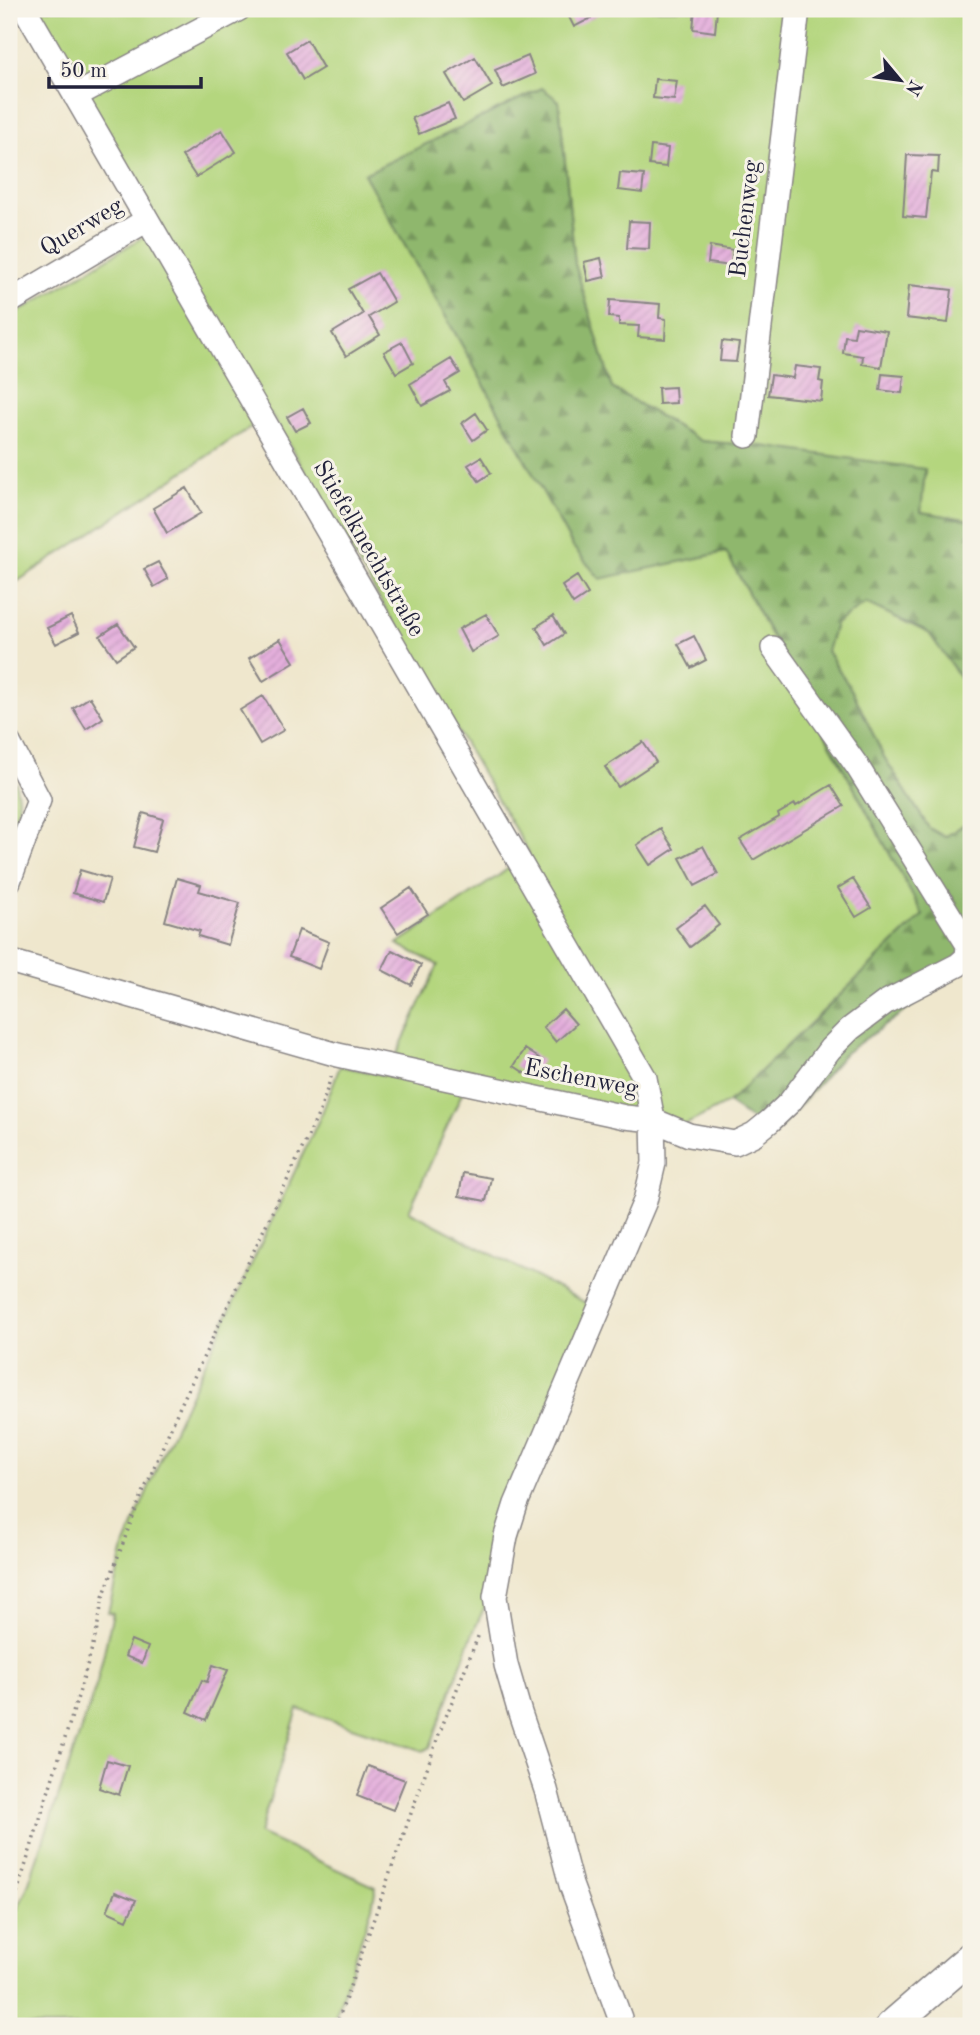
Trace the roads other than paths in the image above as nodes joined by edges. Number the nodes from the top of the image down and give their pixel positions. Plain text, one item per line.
1 (25, 9) edge
2 (239, 9) edge
3 (798, 9) edge
4 (75, 96) junction
5 (146, 220) junction
6 (9, 302) edge
7 (747, 436) dead end
8 (773, 648) dead end
9 (9, 743) edge
10 (9, 881) edge
11 (9, 961) edge
12 (653, 1120) junction
13 (971, 1958) edge
14 (621, 2026) edge
15 (891, 2026) edge

1 - 4 street, Stiefelknechtstraße
2 - 4 street
3 - 7 street, Buchenweg
4 - 5 street, Stiefelknechtstraße
5 - 6 street, Querweg
5 - 12 street, Stiefelknechtstraße
8 - 12 street
9 - 10 street
11 - 12 street, Eschenweg
12 - 14 street, Eschenweg
13 - 15 main road

